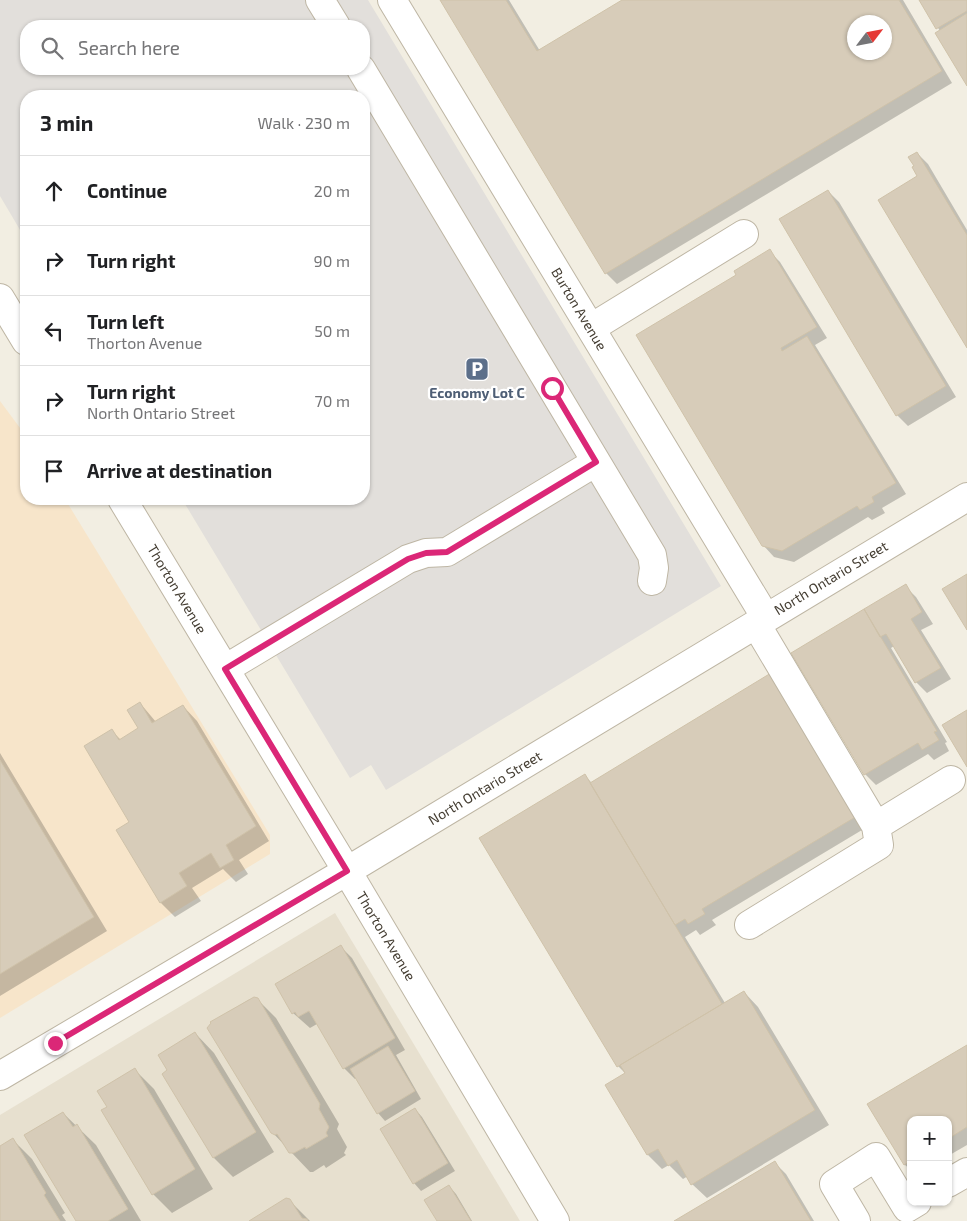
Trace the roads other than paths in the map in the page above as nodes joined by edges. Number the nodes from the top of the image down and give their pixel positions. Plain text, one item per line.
1 (320, 0) edge
2 (392, 0) edge
3 (332, 20) edge
4 (365, 75) edge
5 (744, 234) dead end
6 (0, 298) edge
7 (590, 328) junction
8 (20, 331) edge
9 (596, 462) junction
10 (967, 497) edge
11 (126, 505) edge
12 (652, 581) dead end
13 (761, 621) junction
14 (225, 669) junction
15 (951, 780) dead end
16 (876, 826) junction
17 (347, 871) junction
18 (748, 925) dead end
19 (0, 1076) edge
20 (967, 1172) edge
21 (952, 1181) edge
22 (910, 1206) edge
23 (555, 1221) edge
24 (856, 1221) edge

1 - 3 street
2 - 7 street, Burton Avenue
4 - 9 street
5 - 7 street
6 - 8 street
7 - 13 street, Burton Avenue
9 - 12 street
9 - 14 street
10 - 13 street, North Ontario Street
11 - 14 street, Thorton Avenue
13 - 16 street, Burton Avenue
13 - 17 street, North Ontario Street
14 - 17 street, Thorton Avenue
15 - 16 street
16 - 18 street
17 - 19 street, North Ontario Street
17 - 23 street, Thorton Avenue
20 - 21 street
22 - 24 street

